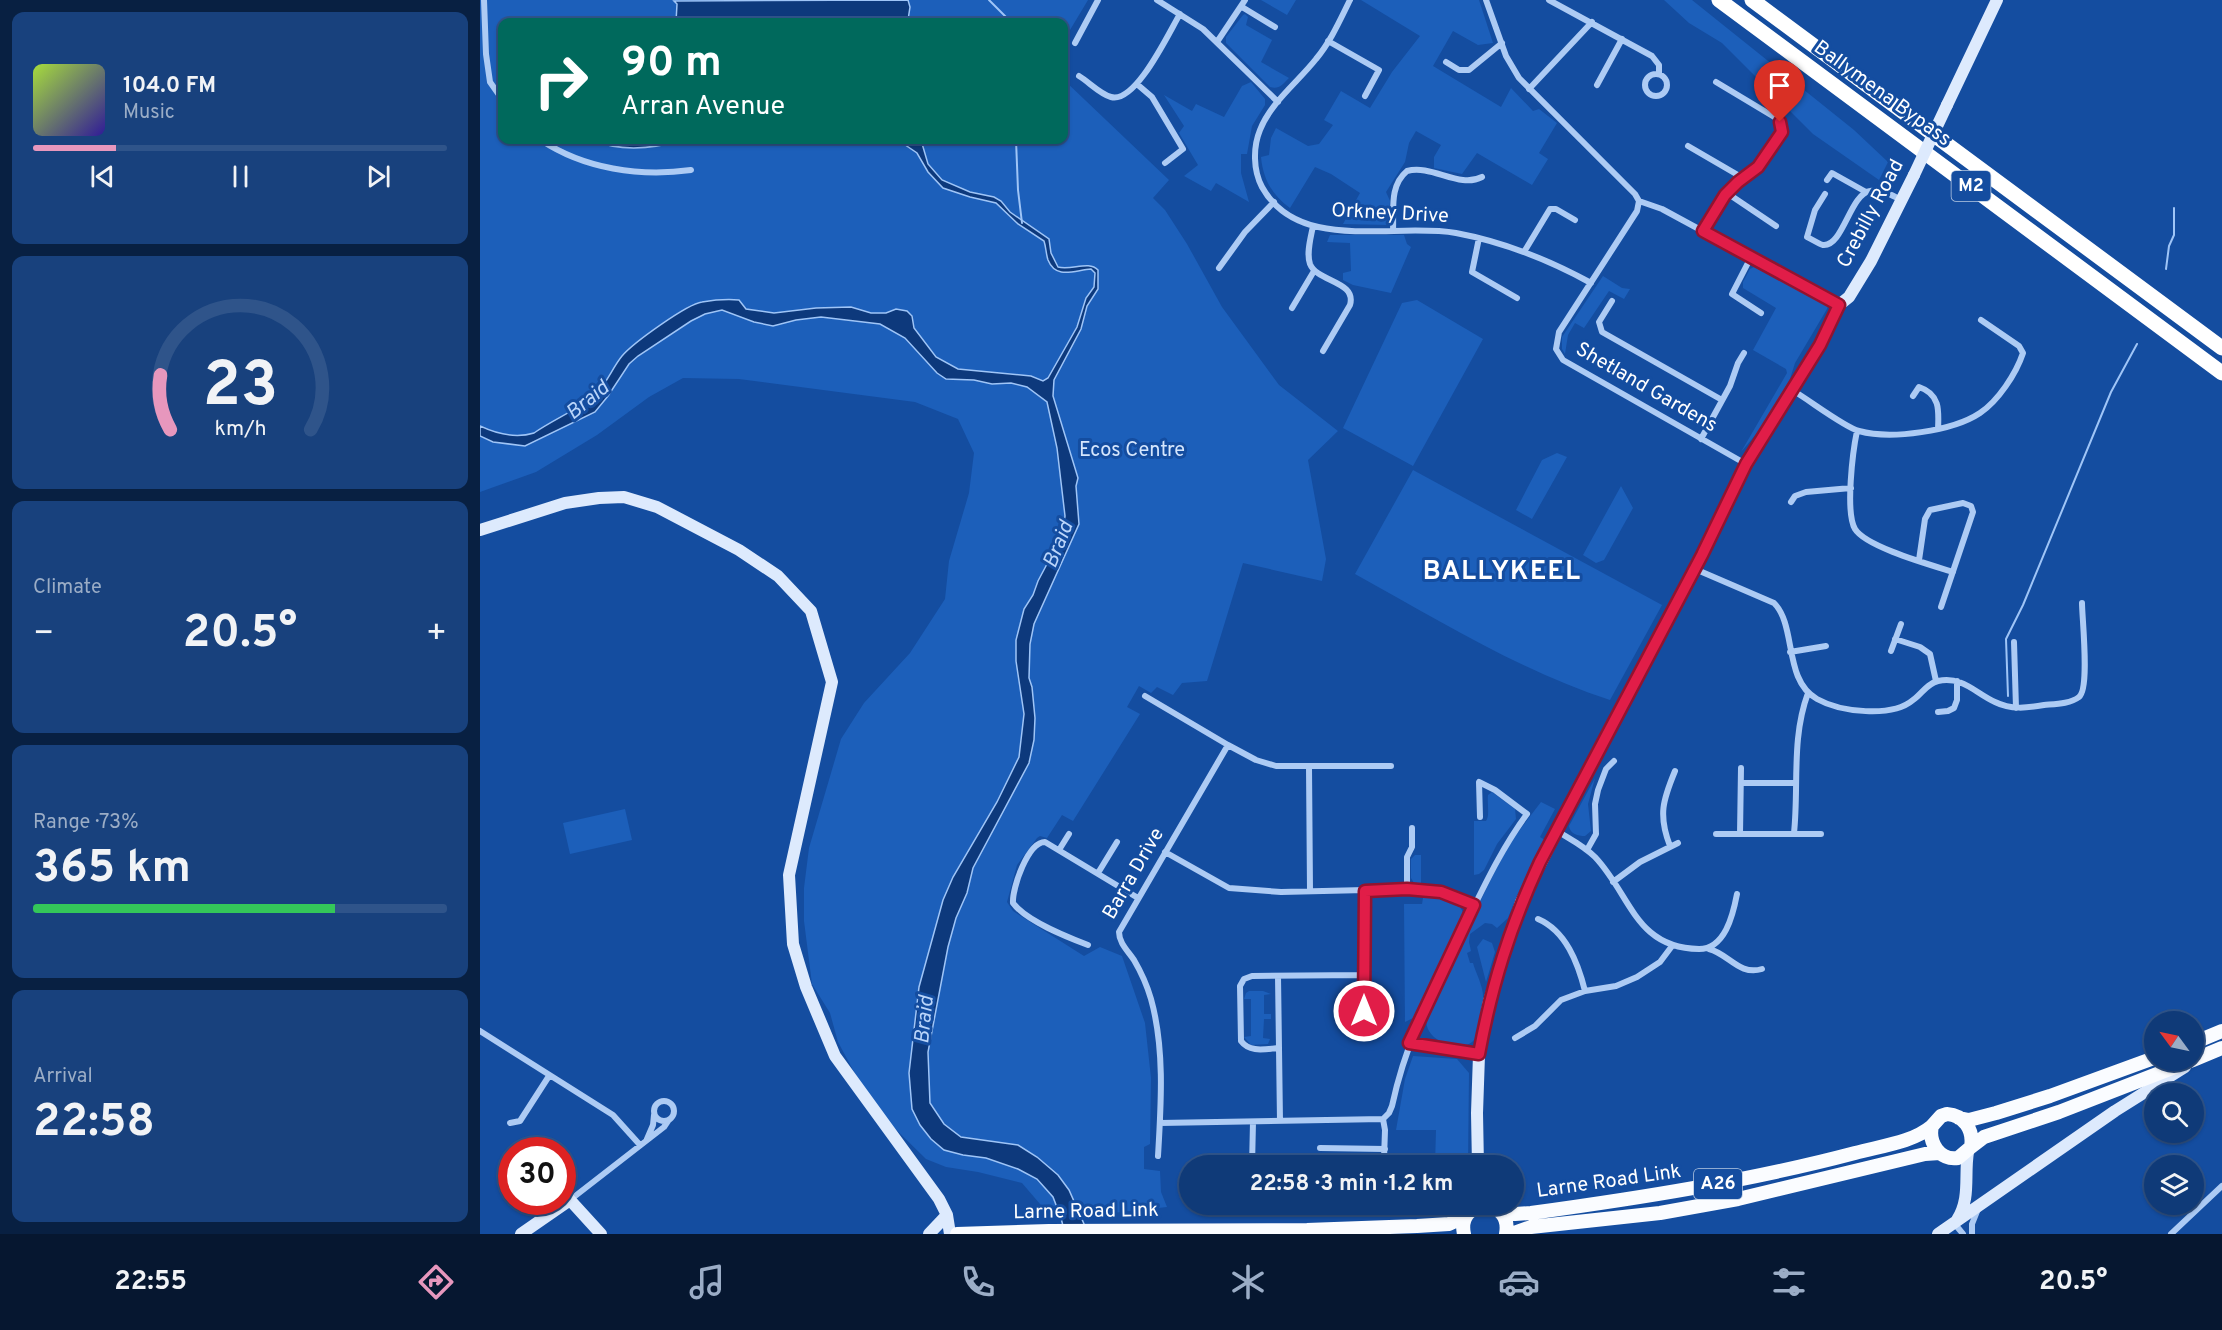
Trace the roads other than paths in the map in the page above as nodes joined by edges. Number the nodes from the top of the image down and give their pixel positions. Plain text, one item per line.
1 (484, 0) edge
2 (1098, 0) edge
3 (1157, 0) edge
4 (1245, 0) edge
5 (1350, 0) edge
6 (1486, 0) edge
7 (1549, 0) edge
8 (1719, 0) edge
9 (1752, 0) edge
10 (1997, 0) edge
11 (1242, 7) junction
12 (1180, 14) junction
13 (1592, 22) junction
14 (1275, 27) dead end
15 (1622, 39) junction
16 (1328, 41) junction
17 (1217, 42) junction
18 (1075, 43) dead end
19 (1502, 43) junction
20 (1446, 62) dead end
21 (1659, 74) dead end
22 (1079, 76) dead end
23 (1716, 82) dead end
24 (1138, 85) junction
25 (1597, 85) dead end
26 (1529, 89) junction
27 (498, 93) edge
28 (1365, 96) dead end
29 (1278, 102) junction
30 (548, 144) edge
31 (1688, 146) dead end
32 (1165, 163) dead end
33 (692, 170) dead end
34 (1482, 177) dead end
35 (1743, 178) junction
36 (1827, 180) dead end
37 (1866, 192) junction
38 (1726, 193) junction
39 (1825, 194) dead end
40 (1639, 201) junction
41 (1902, 201) junction
42 (1274, 202) junction
43 (1575, 220) dead end
44 (1313, 226) junction
45 (1776, 226) dead end
46 (1393, 231) junction
47 (1703, 231) junction
48 (1479, 238) junction
49 (1524, 252) junction
50 (1751, 257) junction
51 (1219, 268) dead end
52 (1314, 271) junction
53 (1591, 283) junction
54 (1517, 298) dead end
55 (1612, 300) dead end
56 (1839, 305) junction
57 (1292, 308) dead end
58 (1761, 313) dead end
59 (1981, 320) dead end
60 (2222, 345) edge
61 (1323, 351) dead end
62 (1744, 353) dead end
63 (2222, 374) edge
64 (1792, 390) junction
65 (1913, 396) dead end
66 (1722, 400) junction
67 (1938, 429) junction
68 (1857, 431) junction
69 (1701, 439) junction
70 (1746, 464) junction
71 (1851, 488) junction
72 (1791, 502) dead end
73 (480, 530) edge
74 (1919, 560) junction
75 (1695, 569) junction
76 (1953, 572) junction
77 (2082, 603) dead end
78 (1941, 607) dead end
79 (1900, 624) dead end
80 (1895, 639) junction
81 (2014, 642) dead end
82 (1826, 646) dead end
83 (1891, 651) dead end
84 (1790, 652) junction
85 (1936, 681) junction
86 (1957, 681) junction
87 (1808, 693) junction
88 (1145, 696) dead end
89 (2016, 708) junction
90 (1938, 712) dead end
91 (1228, 745) junction
92 (1614, 761) dead end
93 (1391, 766) dead end
94 (1310, 767) junction
95 (1741, 768) dead end
96 (1675, 771) dead end
97 (1741, 783) junction
98 (1796, 783) junction
99 (1480, 817) dead end
100 (1412, 828) dead end
101 (1556, 830) junction
102 (1794, 833) junction
103 (1069, 834) dead end
104 (1716, 834) dead end
105 (1740, 834) junction
106 (1821, 834) dead end
107 (1117, 843) dead end
108 (1678, 843) dead end
109 (1670, 846) junction
110 (1059, 850) junction
111 (1587, 850) junction
112 (1165, 852) junction
113 (1098, 873) junction
114 (1613, 882) junction
115 (1407, 889) junction
116 (1310, 891) junction
117 (1365, 891) junction
118 (1737, 894) dead end
119 (1138, 898) junction
120 (1474, 905) junction
121 (1539, 919) dead end
122 (1088, 945) dead end
123 (1672, 946) junction
124 (1707, 949) junction
125 (1762, 969) dead end
126 (1364, 975) junction
127 (1278, 976) junction
128 (1585, 991) junction
129 (1364, 1011) dead end
130 (480, 1031) edge
131 (2222, 1031) edge
132 (1515, 1038) dead end
133 (2204, 1038) edge
134 (1409, 1043) junction
135 (1279, 1048) junction
136 (2222, 1048) edge
137 (1479, 1054) junction
138 (2204, 1056) edge
139 (2144, 1062) edge
140 (2165, 1071) edge
141 (2177, 1071) edge
142 (549, 1076) junction
143 (654, 1114) junction
144 (1959, 1118) junction
145 (1383, 1119) junction
146 (668, 1121) junction
147 (1280, 1121) junction
148 (1253, 1122) junction
149 (1160, 1123) junction
150 (510, 1124) dead end
151 (1932, 1126) junction
152 (643, 1142) junction
153 (1320, 1148) dead end
154 (1385, 1149) junction
155 (1969, 1149) junction
156 (1252, 1155) edge
157 (1384, 1155) edge
158 (1478, 1155) edge
159 (1942, 1155) junction
160 (1158, 1156) dead end
161 (1966, 1180) junction
162 (2222, 1186) edge
163 (576, 1195) edge
164 (576, 1207) edge
165 (1978, 1207) junction
166 (1524, 1213) edge
167 (548, 1215) edge
168 (947, 1215) junction
169 (1463, 1215) edge
170 (1467, 1215) edge
171 (1502, 1215) edge
172 (1955, 1222) junction
173 (521, 1234) edge
174 (601, 1234) edge
175 (929, 1234) edge
176 (950, 1234) edge
177 (957, 1234) edge
178 (1464, 1234) edge
179 (1506, 1234) edge
180 (1511, 1234) edge
181 (1938, 1234) edge
182 (1963, 1234) edge
183 (1972, 1234) edge
184 (2171, 1234) edge

1 - 27 street
2 - 18 street
3 - 12 street
4 - 11 street
5 - 16 street, Orkney Drive
6 - 19 street
7 - 13 street
8 - 63 highway, Ballymena Bypass / M2
9 - 60 highway, Ballymena Bypass / M2
10 - 41 street, Crebilly Road, bridge
11 - 14 street
11 - 17 street
12 - 17 street
12 - 24 street
13 - 15 street
13 - 26 street
15 - 21 street
15 - 25 street
16 - 28 street
16 - 29 street, Orkney Drive
17 - 29 street
19 - 20 street
19 - 26 street
22 - 24 street
23 - 35 street
24 - 32 street
26 - 40 street
29 - 42 street, Orkney Drive
30 - 33 street
31 - 35 street
34 - 46 street
35 - 38 street
36 - 37 street
37 - 39 street
37 - 41 street
38 - 45 street
38 - 47 street
40 - 47 street
40 - 53 street, Shetland Gardens
41 - 56 street, Crebilly Road
42 - 44 street, Orkney Drive
42 - 51 street
43 - 49 street
44 - 46 street, Orkney Drive
44 - 52 street
46 - 48 street, Orkney Drive
47 - 50 street
48 - 49 street, Orkney Drive
48 - 54 street
49 - 53 street, Orkney Drive
50 - 56 street
50 - 58 street
52 - 57 street
52 - 61 street
53 - 69 street, Shetland Gardens
55 - 66 street, Shetland Gardens
56 - 64 street, Crebilly Road
59 - 67 street
62 - 66 street
64 - 68 street
64 - 70 street, Crebilly Road
65 - 67 street
66 - 69 street
67 - 68 street
68 - 71 street
69 - 70 street, Shetland Gardens
70 - 75 street, Crebilly Road
71 - 72 street
71 - 74 street
73 - 168 street
74 - 76 street
74 - 76 street
75 - 84 street
75 - 101 street, Crebilly Road
76 - 78 street
77 - 89 street
79 - 80 street
80 - 83 street
80 - 85 street
81 - 89 street
82 - 84 street
84 - 87 street
85 - 86 street
85 - 87 street
86 - 89 street
86 - 90 street
87 - 98 street
88 - 91 street
91 - 94 street
91 - 112 street, Barra Drive
92 - 111 street
93 - 94 street
94 - 116 street
95 - 97 street
96 - 109 street
97 - 98 street
97 - 105 street
98 - 102 street
99 - 120 street
100 - 115 street
101 - 111 street
101 - 137 street, Crebilly Road
102 - 105 street
102 - 106 street
103 - 110 street
104 - 105 street
107 - 113 street
108 - 109 street
109 - 114 street
110 - 113 street
110 - 122 street
111 - 114 street
112 - 116 street
112 - 119 street, Barra Drive
113 - 119 street
114 - 123 street
115 - 117 street
115 - 120 street
116 - 117 street
117 - 126 street
118 - 124 street
119 - 149 street, Barra Drive
120 - 134 street
121 - 128 street
123 - 124 street
123 - 128 street
124 - 125 street
126 - 127 street
126 - 129 street
127 - 135 street
127 - 135 street
128 - 132 street
130 - 142 street
131 - 133 main road
134 - 137 street
134 - 145 street
135 - 147 street
136 - 138 main road, A26
137 - 158 street, Crebilly Road
139 - 144 main road, A26
140 - 155 main road, A26
141 - 165 street
142 - 150 street
142 - 152 street
143 - 146 street
143 - 146 street
143 - 152 street
144 - 151 main road, A26
144 - 155 main road
145 - 147 street
145 - 154 street
146 - 152 street
147 - 148 street
148 - 149 street
148 - 156 street
149 - 160 street, Barra Drive
151 - 159 main road
151 - 166 main road, Larne Road Link / A26
152 - 163 street
153 - 154 street
154 - 157 street
155 - 159 main road, A26
155 - 161 street
159 - 161 street
159 - 180 main road, Larne Road Link / A26
161 - 165 street
161 - 172 street
162 - 184 street
164 - 174 street
165 - 172 street
165 - 183 street
167 - 173 street
168 - 175 street
168 - 176 street
169 - 177 main road, Larne Road Link / A26
170 - 178 main road
171 - 179 main road
172 - 181 street
172 - 182 street

